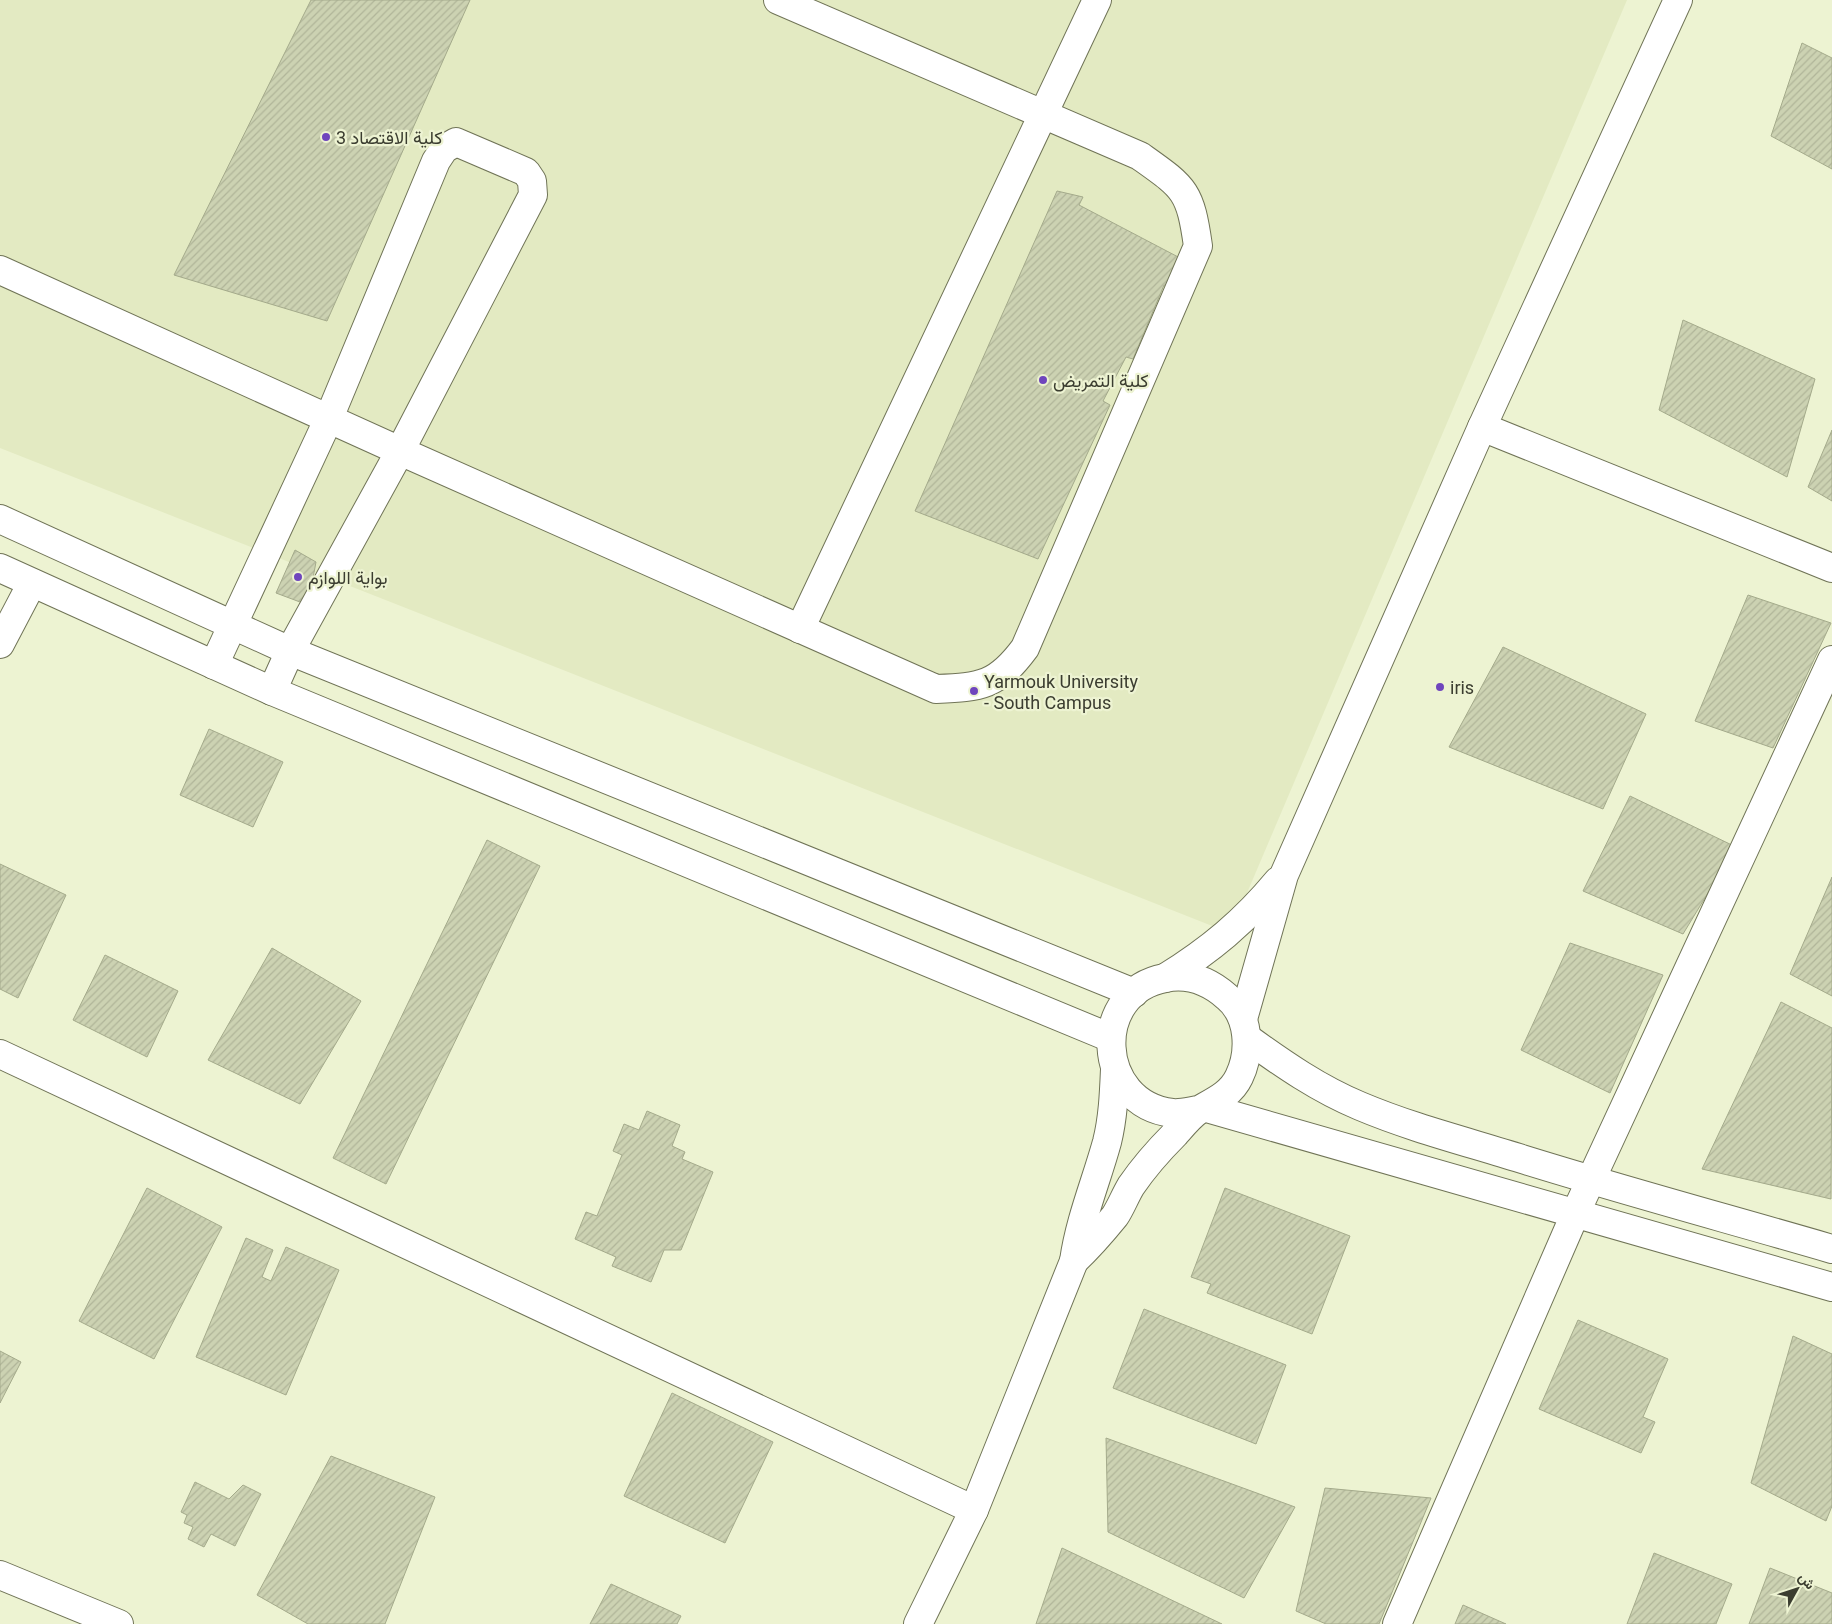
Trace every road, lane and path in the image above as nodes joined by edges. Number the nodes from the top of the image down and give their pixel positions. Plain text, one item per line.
1 (778, 0) edge
2 (1097, 0) edge
3 (1678, 0) edge
4 (1043, 113) junction
5 (0, 270) edge
6 (329, 418) junction
7 (1482, 427) junction
8 (400, 451) junction
9 (0, 518) edge
10 (0, 568) edge
11 (1832, 568) edge
12 (32, 582) junction
13 (232, 625) junction
14 (800, 629) junction
15 (0, 644) edge
16 (290, 651) junction
17 (1832, 660) edge
18 (214, 665) junction
19 (272, 691) junction
20 (1284, 874) junction
21 (1165, 978) junction
22 (1134, 993) junction
23 (1245, 1028) junction
24 (1111, 1038) junction
25 (0, 1054) edge
26 (1115, 1069) junction
27 (1203, 1109) junction
28 (1591, 1180) junction
29 (1576, 1212) junction
30 (1832, 1249) edge
31 (1074, 1261) junction
32 (1832, 1288) edge
33 (974, 1510) junction
34 (0, 1575) edge
35 (70, 1615) edge
36 (119, 1624) edge
37 (918, 1624) edge
38 (1397, 1624) edge

1 - 4 street
2 - 4 street
3 - 7 street
4 - 14 street
4 - 14 street
5 - 6 street
6 - 8 street
6 - 8 street
6 - 13 street
7 - 11 street
7 - 20 street
8 - 14 street
8 - 16 street
9 - 13 street
10 - 12 street
12 - 15 street
12 - 18 street
13 - 16 street
13 - 18 street
16 - 19 street
16 - 22 street
17 - 28 street
18 - 19 street
19 - 24 street
20 - 21 street
20 - 23 street
21 - 22 street
21 - 23 street
22 - 24 street
23 - 27 street
23 - 28 street
24 - 26 street
25 - 33 street
26 - 27 street
26 - 31 street
27 - 29 street
27 - 31 street
28 - 29 street
28 - 30 street
29 - 32 street
29 - 38 street
31 - 33 street
33 - 37 street
34 - 35 street
35 - 36 street

